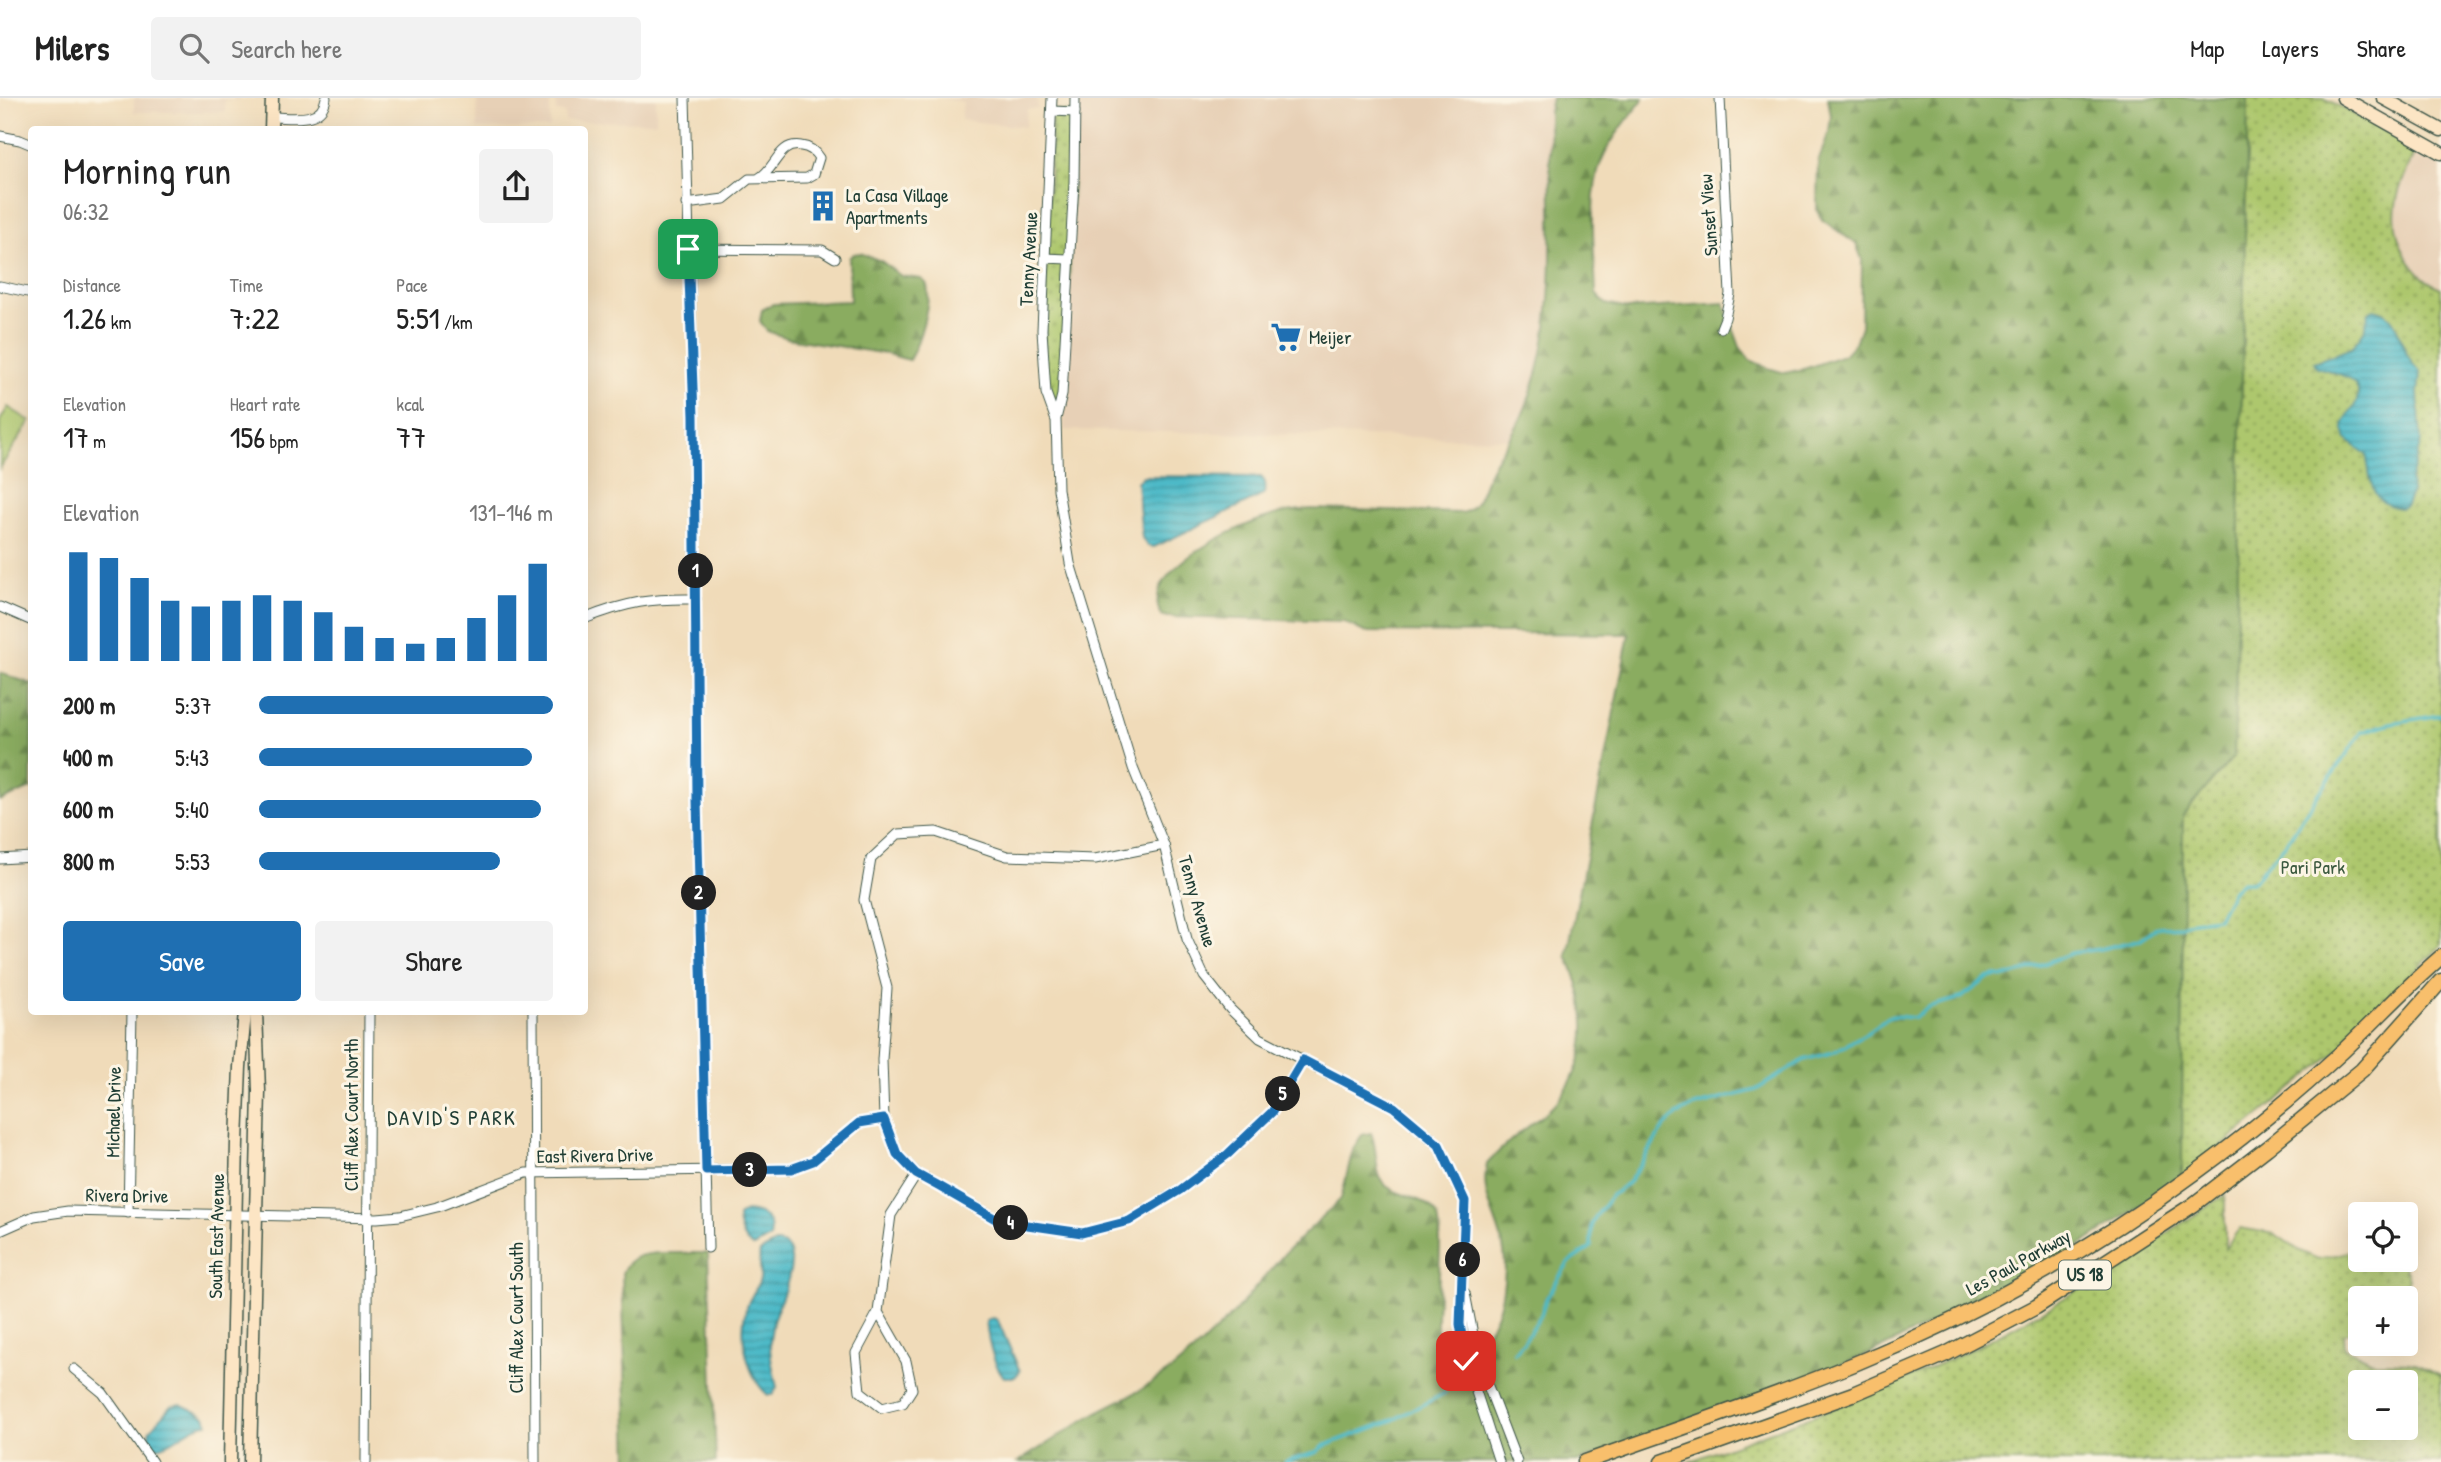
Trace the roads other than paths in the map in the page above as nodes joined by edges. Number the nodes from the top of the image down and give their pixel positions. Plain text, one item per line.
1 (272, 98) edge
2 (326, 98) edge
3 (685, 98) edge
4 (1052, 98) edge
5 (1075, 98) edge
6 (1720, 98) edge
7 (2343, 98) edge
8 (2383, 98) edge
9 (1052, 111) junction
10 (1075, 112) junction
11 (271, 123) edge
12 (2441, 130) edge
13 (0, 136) edge
14 (28, 143) edge
15 (2441, 153) edge
16 (759, 178) junction
17 (686, 204) junction
18 (688, 249) junction
19 (835, 258) dead end
20 (1045, 258) junction
21 (1068, 259) junction
22 (0, 286) edge
23 (28, 292) edge
24 (1721, 328) dead end
25 (1056, 419) junction
26 (696, 599) junction
27 (0, 607) edge
28 (588, 617) edge
29 (28, 619) edge
30 (1164, 845) junction
31 (28, 857) edge
32 (0, 859) edge
33 (2441, 957) edge
34 (2441, 981) edge
35 (132, 1015) edge
36 (245, 1015) edge
37 (256, 1015) edge
38 (369, 1015) edge
39 (533, 1015) edge
40 (1303, 1060) junction
41 (884, 1119) junction
42 (706, 1171) junction
43 (533, 1173) junction
44 (916, 1174) junction
45 (128, 1213) junction
46 (236, 1215) junction
47 (257, 1216) junction
48 (367, 1219) junction
49 (0, 1231) edge
50 (708, 1248) dead end
51 (1462, 1278) junction
52 (878, 1312) junction
53 (74, 1369) dead end
54 (152, 1462) edge
55 (230, 1462) edge
56 (250, 1462) edge
57 (366, 1462) edge
58 (535, 1462) edge
59 (1499, 1462) edge
60 (1517, 1462) edge
61 (1586, 1462) edge
62 (1662, 1462) edge

1 - 11 main road
2 - 11 street
3 - 17 street
4 - 9 street, Tenny Avenue
5 - 10 street, Tenny Avenue
6 - 24 street, Sunset View
7 - 15 main road
8 - 12 main road
9 - 10 street
9 - 20 street, Tenny Avenue
10 - 21 street, Tenny Avenue
13 - 14 street
16 - 16 street
16 - 17 street
17 - 18 street
18 - 19 street
18 - 26 street
20 - 21 street
20 - 25 street, Tenny Avenue
21 - 25 street, Tenny Avenue
22 - 23 street
25 - 30 street, Tenny Avenue
26 - 28 street
26 - 42 street
27 - 29 street
30 - 40 street, Tenny Avenue
30 - 41 street
31 - 32 street
33 - 61 main road, Les Paul Parkway / US 18
34 - 62 main road, US 18
35 - 45 street, Michael Drive
36 - 46 main road, South East Avenue
37 - 47 main road, South East Avenue
38 - 48 street, Cliff Alex Court North
39 - 43 street
40 - 44 street
40 - 51 street, Tenny Avenue
41 - 42 street, East Rivera Drive
41 - 44 street
42 - 43 street, East Rivera Drive
42 - 50 street
43 - 48 street, East Rivera Drive
43 - 58 street, Cliff Alex Court South
44 - 52 street
45 - 46 street, Rivera Drive
45 - 49 street, Rivera Drive
46 - 47 street, Rivera Drive
46 - 55 main road, South East Avenue
47 - 48 street, East Rivera Drive
47 - 56 main road, South East Avenue
48 - 57 street
51 - 59 street, Tenny Avenue
51 - 60 street, Tenny Avenue
52 - 52 street
53 - 54 street

